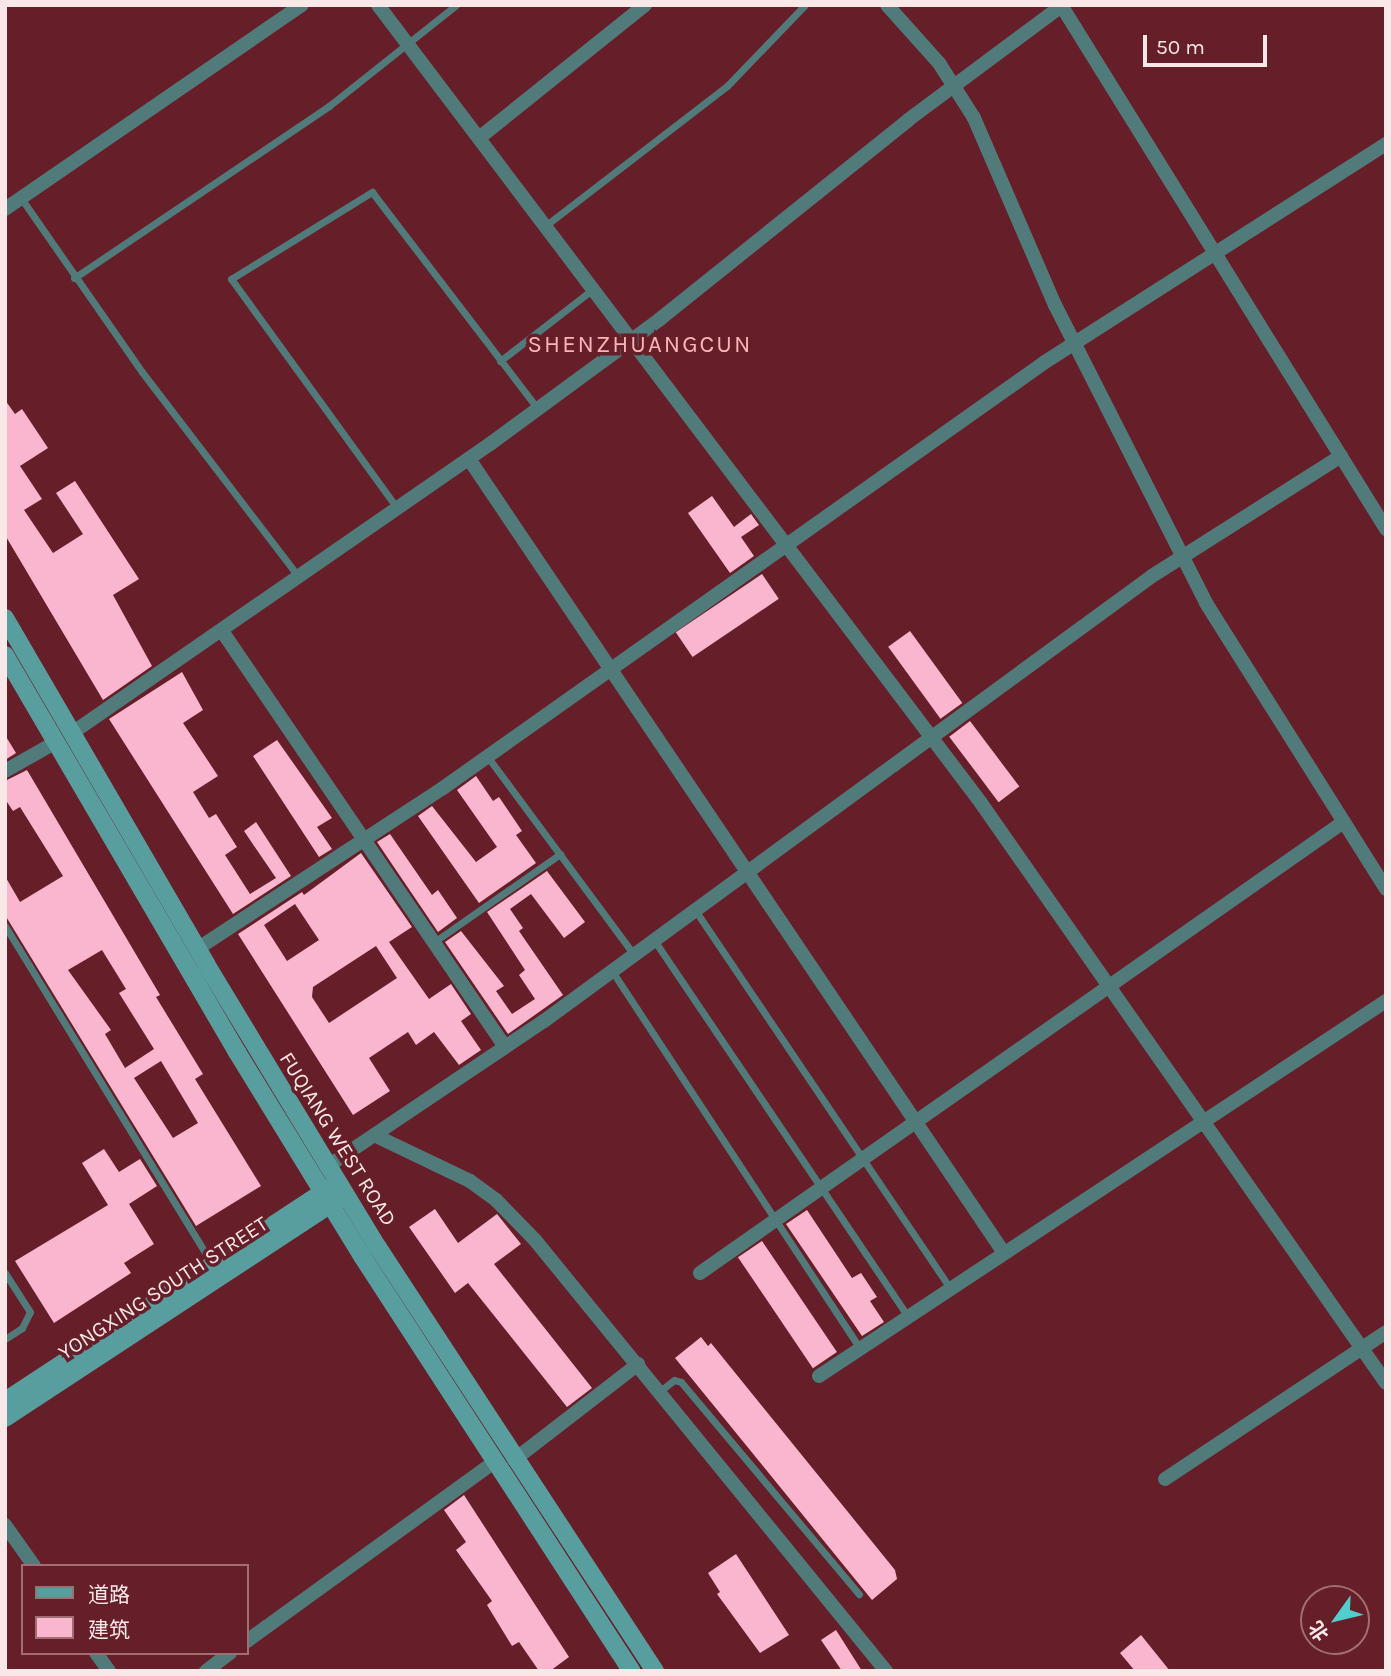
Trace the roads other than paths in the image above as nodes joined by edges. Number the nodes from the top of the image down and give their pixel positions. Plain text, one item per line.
1 (302, 5) edge
2 (378, 5) edge
3 (456, 5) edge
4 (645, 5) edge
5 (805, 5) edge
6 (887, 5) edge
7 (1062, 5) edge
8 (407, 44) junction
9 (953, 85) junction
10 (478, 138) junction
11 (1386, 144) edge
12 (21, 198) junction
13 (5, 209) edge
14 (545, 226) junction
15 (1215, 253) junction
16 (74, 278) junction
17 (593, 289) junction
18 (632, 339) junction
19 (1074, 343) junction
20 (500, 361) junction
21 (538, 409) junction
22 (1341, 456) junction
23 (469, 459) junction
24 (398, 509) junction
25 (1386, 528) edge
26 (789, 545) junction
27 (1183, 557) junction
28 (299, 578) junction
29 (5, 618) edge
30 (222, 631) junction
31 (5, 655) edge
32 (611, 670) junction
33 (72, 733) junction
34 (932, 736) junction
35 (56, 742) junction
36 (487, 756) junction
37 (5, 771) edge
38 (1342, 823) junction
39 (364, 839) junction
40 (560, 854) junction
41 (747, 872) junction
42 (1386, 889) edge
43 (695, 910) junction
44 (5, 926) edge
45 (654, 940) junction
46 (434, 942) junction
47 (197, 949) junction
48 (634, 955) junction
49 (612, 971) junction
50 (1110, 989) junction
51 (1386, 1001) edge
52 (505, 1047) junction
53 (1203, 1122) junction
54 (916, 1123) junction
55 (376, 1136) junction
56 (863, 1160) junction
57 (328, 1166) junction
58 (821, 1189) junction
59 (334, 1193) junction
60 (775, 1220) junction
61 (1004, 1254) junction
62 (212, 1265) junction
63 (5, 1273) edge
64 (700, 1273) dead end
65 (951, 1289) junction
66 (908, 1317) junction
67 (1386, 1332) edge
68 (5, 1339) edge
69 (860, 1349) junction
70 (1362, 1349) junction
71 (638, 1364) junction
72 (819, 1376) dead end
73 (1386, 1383) edge
74 (660, 1391) junction
75 (5, 1401) edge
76 (5, 1418) edge
77 (514, 1460) junction
78 (494, 1462) junction
79 (1165, 1479) dead end
80 (5, 1525) edge
81 (33, 1564) edge
82 (859, 1594) dead end
83 (248, 1640) edge
84 (97, 1655) edge
85 (227, 1655) edge
86 (109, 1671) edge
87 (206, 1671) edge
88 (632, 1671) edge
89 (655, 1671) edge
90 (886, 1671) edge

1 - 12 street
2 - 8 street
3 - 8 lane
4 - 10 street
5 - 14 lane
6 - 9 street
7 - 9 street
7 - 15 street
8 - 10 street
8 - 16 lane
9 - 18 street
9 - 19 street
10 - 14 street
11 - 15 street
12 - 13 street
12 - 16 lane
14 - 17 street
15 - 19 street
15 - 22 street
16 - 28 lane
17 - 18 street
17 - 20 lane
18 - 21 street
18 - 26 street
19 - 26 street
19 - 27 street
20 - 21 lane
20 - 24 lane
21 - 23 street
22 - 25 street
22 - 27 street
23 - 24 street
23 - 32 street
24 - 28 street
26 - 32 street
26 - 34 street
27 - 34 street
27 - 38 street
28 - 30 street
29 - 33 main road, FUQIANG WEST ROAD
30 - 33 street
30 - 39 street
31 - 35 main road, FUQIANG WEST ROAD
32 - 36 street
32 - 41 street
33 - 47 main road, FUQIANG WEST ROAD
34 - 41 street
34 - 50 street
35 - 37 street
35 - 59 main road, FUQIANG WEST ROAD
36 - 39 street
36 - 40 lane
38 - 42 street
38 - 50 street
39 - 46 street
39 - 47 street
40 - 46 lane
40 - 48 lane
41 - 43 street
41 - 54 street
43 - 45 street
43 - 56 lane
44 - 62 lane
45 - 48 street
45 - 58 lane
46 - 52 street
47 - 57 main road, FUQIANG WEST ROAD
48 - 49 street
49 - 52 street
49 - 60 lane
50 - 53 street
50 - 54 street
51 - 53 street
52 - 55 street
53 - 61 street
53 - 70 street
54 - 56 street
54 - 61 street
55 - 57 street
55 - 71 street
56 - 58 street
56 - 65 lane
57 - 59 main road, FUQIANG WEST ROAD
58 - 60 street
58 - 66 lane
59 - 62 main road, YONGXING SOUTH STREET
59 - 76 main road, YONGXING SOUTH STREET
59 - 77 main road, FUQIANG WEST ROAD
59 - 78 main road, FUQIANG WEST ROAD
60 - 64 street
60 - 69 lane
61 - 65 street
62 - 75 main road, YONGXING SOUTH STREET
63 - 68 lane
65 - 66 street
66 - 69 street
67 - 70 street
69 - 72 street
70 - 73 street
70 - 79 street
71 - 74 street
71 - 77 street
74 - 82 lane
74 - 90 street
77 - 89 main road, FUQIANG WEST ROAD
78 - 83 street
78 - 88 main road, FUQIANG WEST ROAD
80 - 81 street
84 - 86 street
85 - 87 street

